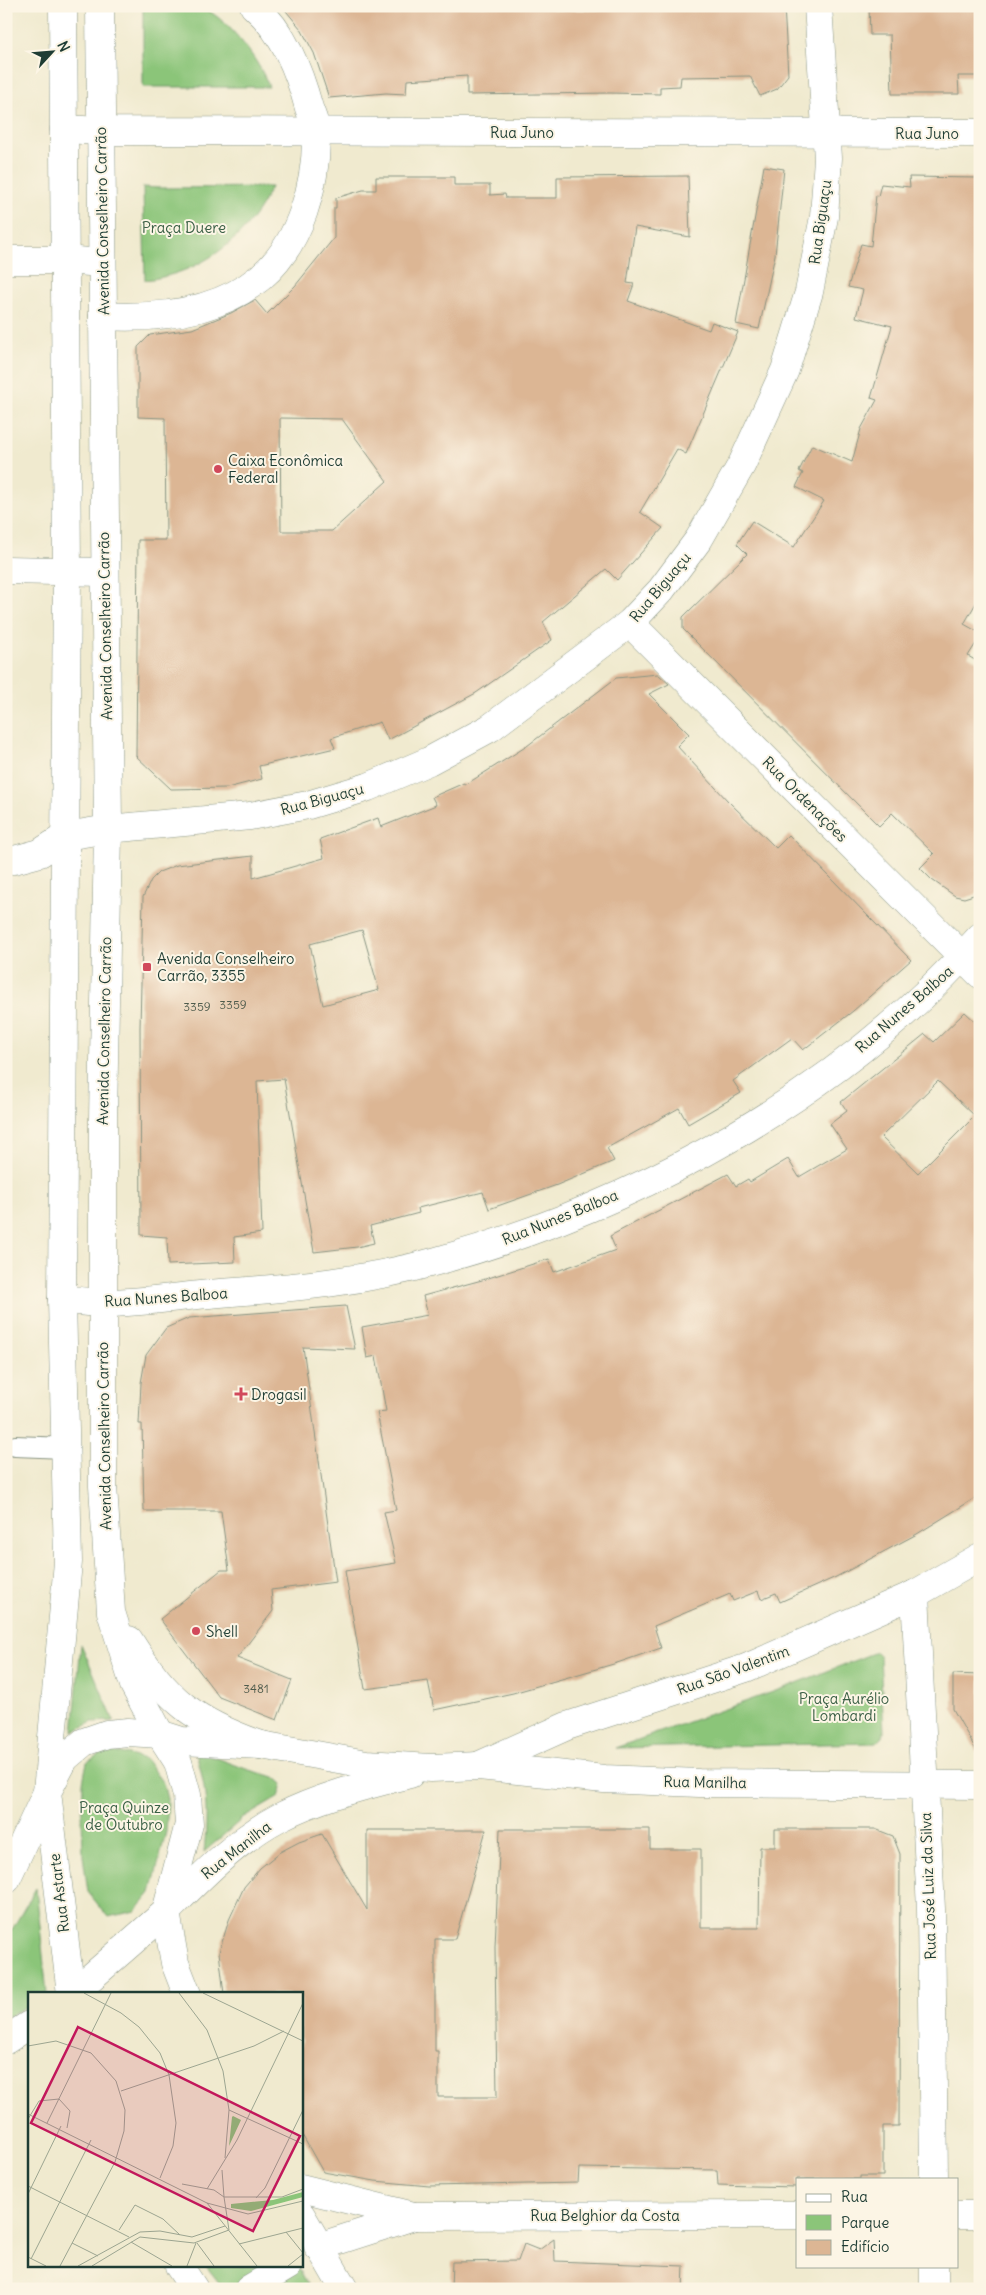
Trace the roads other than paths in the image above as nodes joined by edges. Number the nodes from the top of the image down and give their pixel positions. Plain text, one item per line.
1 (62, 6) edge
2 (100, 6) edge
3 (254, 6) edge
4 (818, 6) edge
5 (64, 129) junction
6 (101, 131) junction
7 (316, 131) junction
8 (826, 134) junction
9 (980, 134) edge
10 (6, 260) edge
11 (65, 260) junction
12 (102, 263) junction
13 (103, 316) junction
14 (6, 570) edge
15 (67, 572) junction
16 (104, 572) junction
17 (630, 623) junction
18 (108, 829) junction
19 (66, 836) junction
20 (6, 859) edge
21 (974, 956) edge
22 (62, 1299) junction
23 (102, 1303) junction
24 (15, 1446) dead end
25 (65, 1448) junction
26 (980, 1557) edge
27 (915, 1594) junction
28 (111, 1612) junction
29 (160, 1734) junction
30 (261, 1744) junction
31 (479, 1766) junction
32 (430, 1768) junction
33 (924, 1785) junction
34 (980, 1785) edge
35 (47, 1792) junction
36 (6, 1880) edge
37 (166, 1912) junction
38 (72, 1992) edge
39 (74, 1992) edge
40 (185, 1992) edge
41 (28, 2026) edge
42 (6, 2040) edge
43 (934, 2178) edge
44 (302, 2188) edge
45 (796, 2215) edge
46 (958, 2215) edge
47 (980, 2215) edge
48 (414, 2216) junction
49 (302, 2219) edge
50 (310, 2252) edge
51 (180, 2268) edge
52 (285, 2268) edge
53 (934, 2268) edge
54 (194, 2289) edge
55 (250, 2289) edge
56 (344, 2289) edge
57 (934, 2289) edge

1 - 5 street
2 - 6 street, Avenida Conselheiro Carrão
3 - 7 street
4 - 8 street, Rua Biguaçu
5 - 6 street, Rua Juno
5 - 11 street
6 - 7 street, Rua Juno
6 - 12 street, Avenida Conselheiro Carrão
7 - 8 street, Rua Juno
7 - 13 street
8 - 9 street, Rua Juno
8 - 17 street, Rua Biguaçu
10 - 11 street
11 - 12 street
11 - 15 street
12 - 13 street, Avenida Conselheiro Carrão
13 - 16 street, Avenida Conselheiro Carrão
14 - 15 street
15 - 16 street
15 - 19 street
16 - 18 street, Avenida Conselheiro Carrão
17 - 18 street, Rua Biguaçu
17 - 21 street, Rua Ordenações
18 - 19 street, Rua Biguaçu
18 - 23 street, Avenida Conselheiro Carrão
19 - 20 street
19 - 22 street
21 - 23 street, Rua Nunes Balboa
22 - 23 street, Rua Nunes Balboa
22 - 25 street
23 - 28 street, Avenida Conselheiro Carrão
24 - 25 lane
25 - 35 street
26 - 27 street, Rua São Valentim
27 - 31 street, Rua São Valentim
27 - 33 street, Rua José Luiz da Silva
28 - 29 street, Avenida Conselheiro Carrão
28 - 30 street
29 - 30 street, Rua Manilha
29 - 35 street, Rua Manilha
29 - 37 street, Avenida Conselheiro Carrão
30 - 32 street, Rua Manilha
31 - 32 street, Rua Manilha
31 - 33 street, Rua Manilha
32 - 37 street, Rua Manilha
33 - 34 street, Rua Manilha
33 - 43 street, Rua José Luiz da Silva
35 - 36 street
35 - 38 street, Rua Astarte
37 - 39 street
37 - 40 street
41 - 42 street
44 - 48 street, Rua Belghior da Costa
45 - 48 street, Rua Belghior da Costa
46 - 47 street
48 - 50 street, Rua Belghior da Costa
49 - 50 street
50 - 56 street
51 - 54 street
52 - 55 street
53 - 57 street

